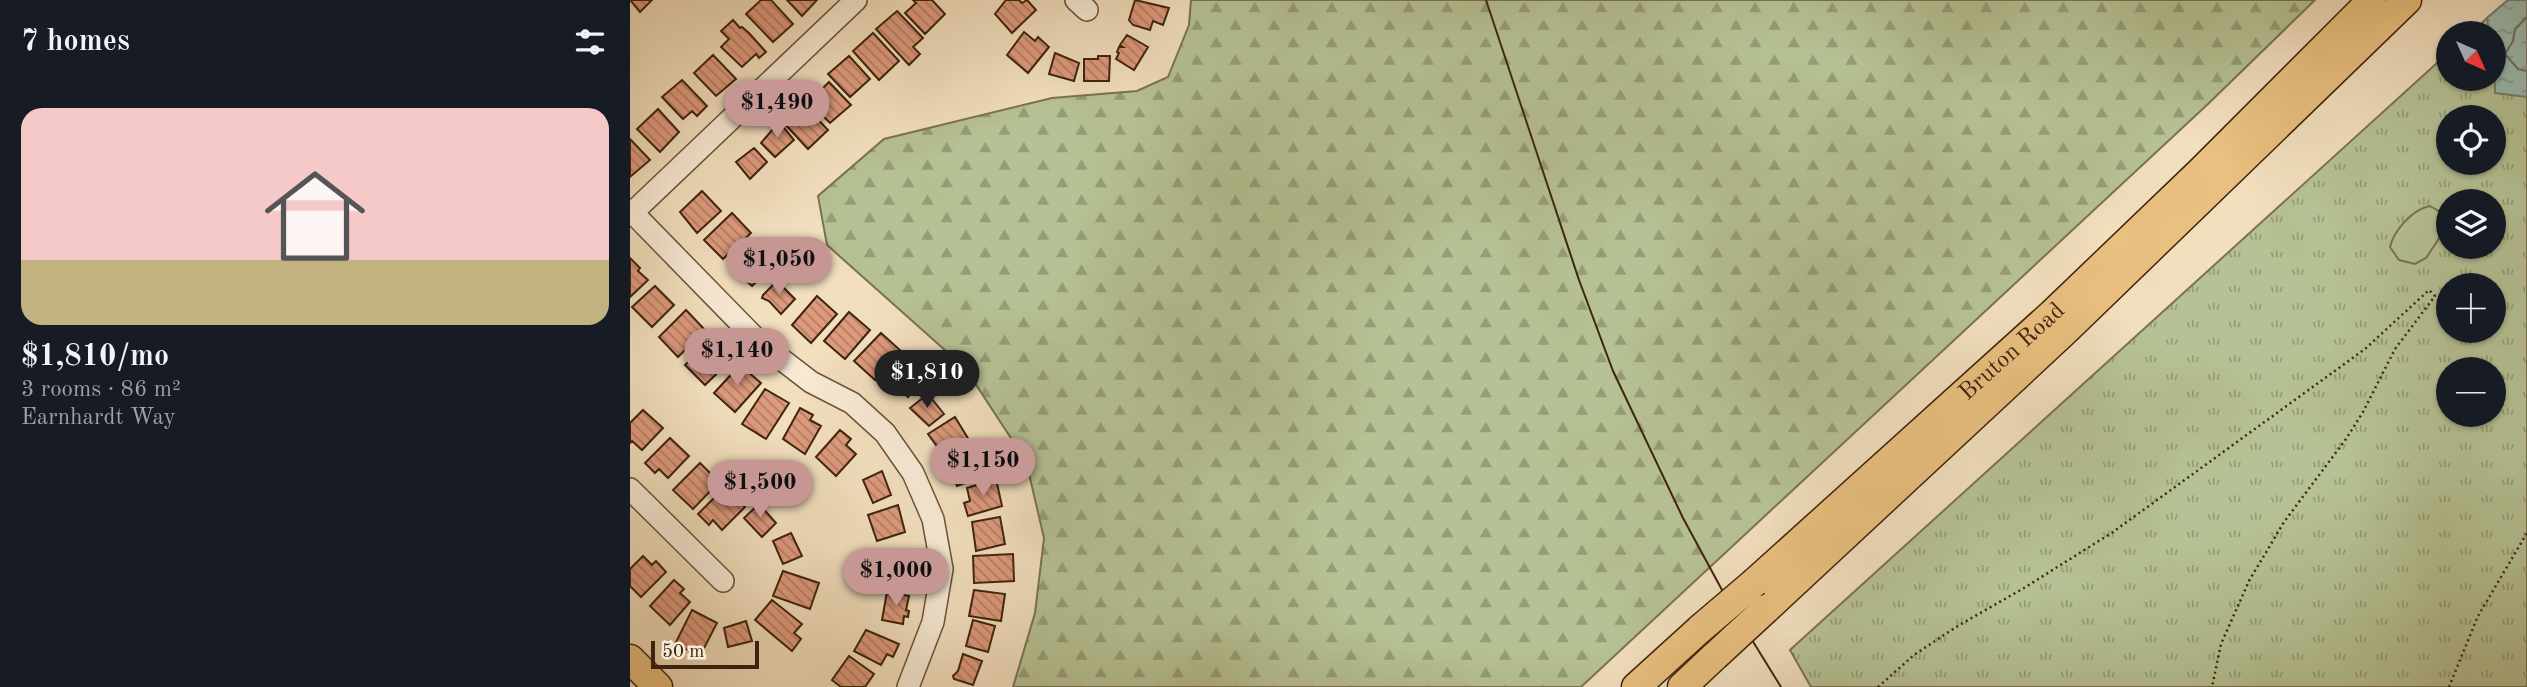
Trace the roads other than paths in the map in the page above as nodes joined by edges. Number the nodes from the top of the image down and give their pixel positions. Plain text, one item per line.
1 (856, 0) edge
2 (2372, 0) edge
3 (2407, 0) edge
4 (2208, 179) junction
5 (631, 213) edge
6 (630, 489) edge
7 (723, 581) dead end
8 (630, 659) edge
9 (658, 687) edge
10 (908, 687) edge
11 (1636, 687) edge
12 (1682, 687) edge

1 - 5 street
2 - 4 main road, Bruton Road
3 - 4 main road, Bruton Road
4 - 11 main road, Bruton Road, bridge
4 - 12 main road, Bruton Road, bridge
5 - 10 street
6 - 7 street
8 - 9 main road

